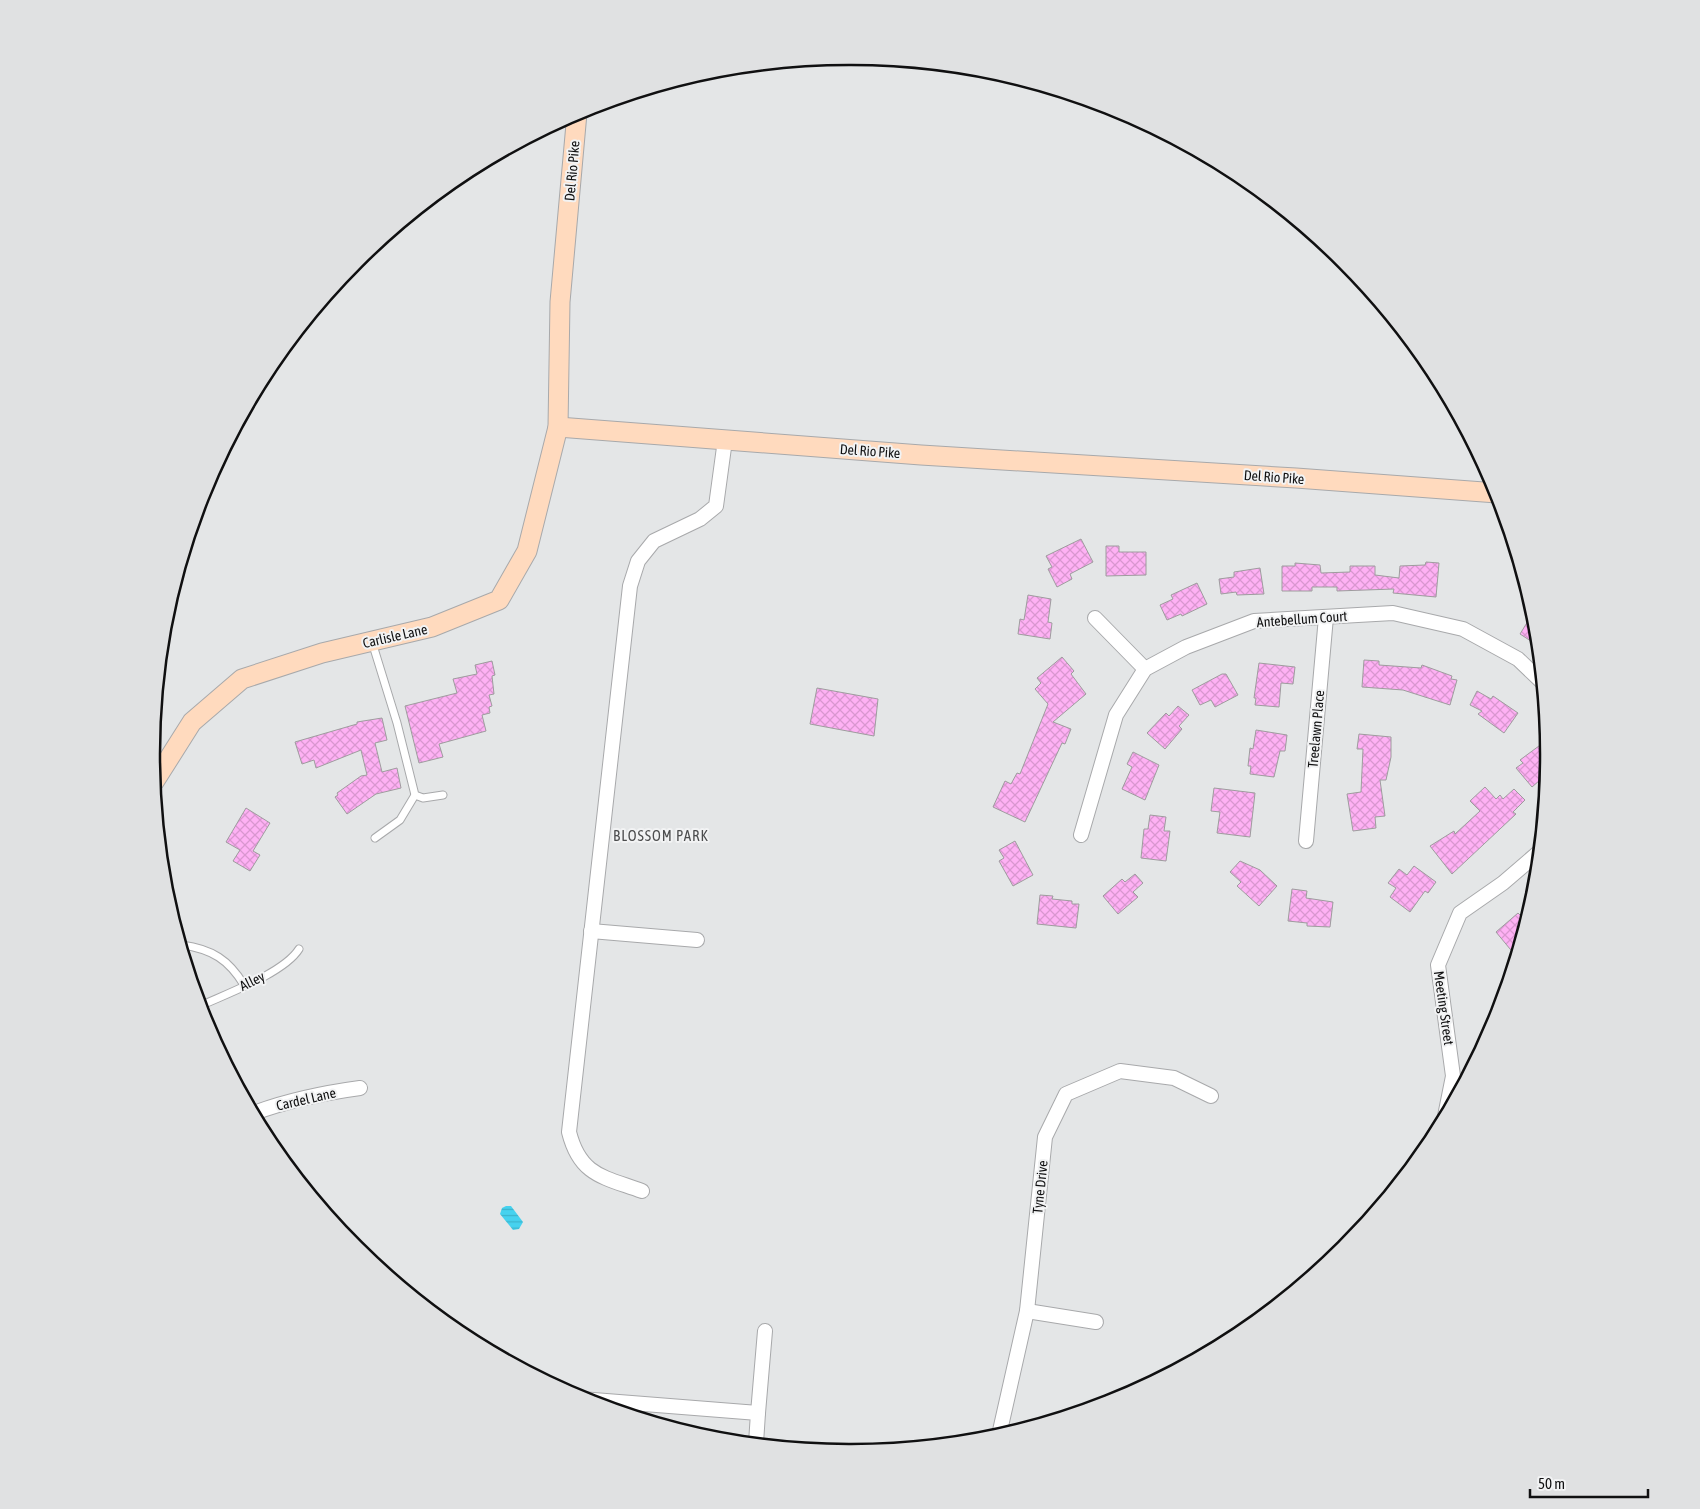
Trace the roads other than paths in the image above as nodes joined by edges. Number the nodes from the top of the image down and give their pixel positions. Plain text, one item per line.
1 (576, 122) edge
2 (558, 427) junction
3 (725, 440) junction
4 (1487, 492) edge
5 (1326, 617) junction
6 (1094, 618) dead end
7 (372, 642) junction
8 (1145, 669) junction
9 (1535, 675) edge
10 (161, 771) edge
11 (415, 795) junction
12 (444, 795) dead end
13 (1081, 835) dead end
14 (375, 838) dead end
15 (1306, 841) dead end
16 (1531, 859) edge
17 (592, 931) junction
18 (697, 940) dead end
19 (188, 947) edge
20 (299, 950) dead end
21 (244, 985) junction
22 (207, 1003) edge
23 (360, 1088) dead end
24 (1449, 1095) edge
25 (1211, 1096) dead end
26 (260, 1111) edge
27 (642, 1192) dead end
28 (1027, 1311) junction
29 (1096, 1322) dead end
30 (765, 1331) dead end
31 (613, 1401) edge
32 (758, 1413) junction
33 (1001, 1427) edge
34 (756, 1437) edge

1 - 2 street, Del Rio Pike
2 - 3 street, Del Rio Pike
2 - 7 street, Carlisle Lane
3 - 4 street, Del Rio Pike
3 - 17 street
5 - 8 street, Antebellum Court
5 - 9 street, Antebellum Court
5 - 15 street, Treelawn Place
6 - 8 street
7 - 10 street, Carlisle Lane
7 - 11 lane
8 - 13 street
11 - 12 lane
11 - 14 lane
16 - 24 street, Meeting Street
17 - 18 street
17 - 27 street
19 - 21 lane
20 - 21 lane, Alley
21 - 22 lane, Alley
23 - 26 street, Cardel Lane
25 - 28 street, Tyne Drive
28 - 29 street
28 - 33 street, Tyne Drive
30 - 32 street
31 - 32 street
32 - 34 street

